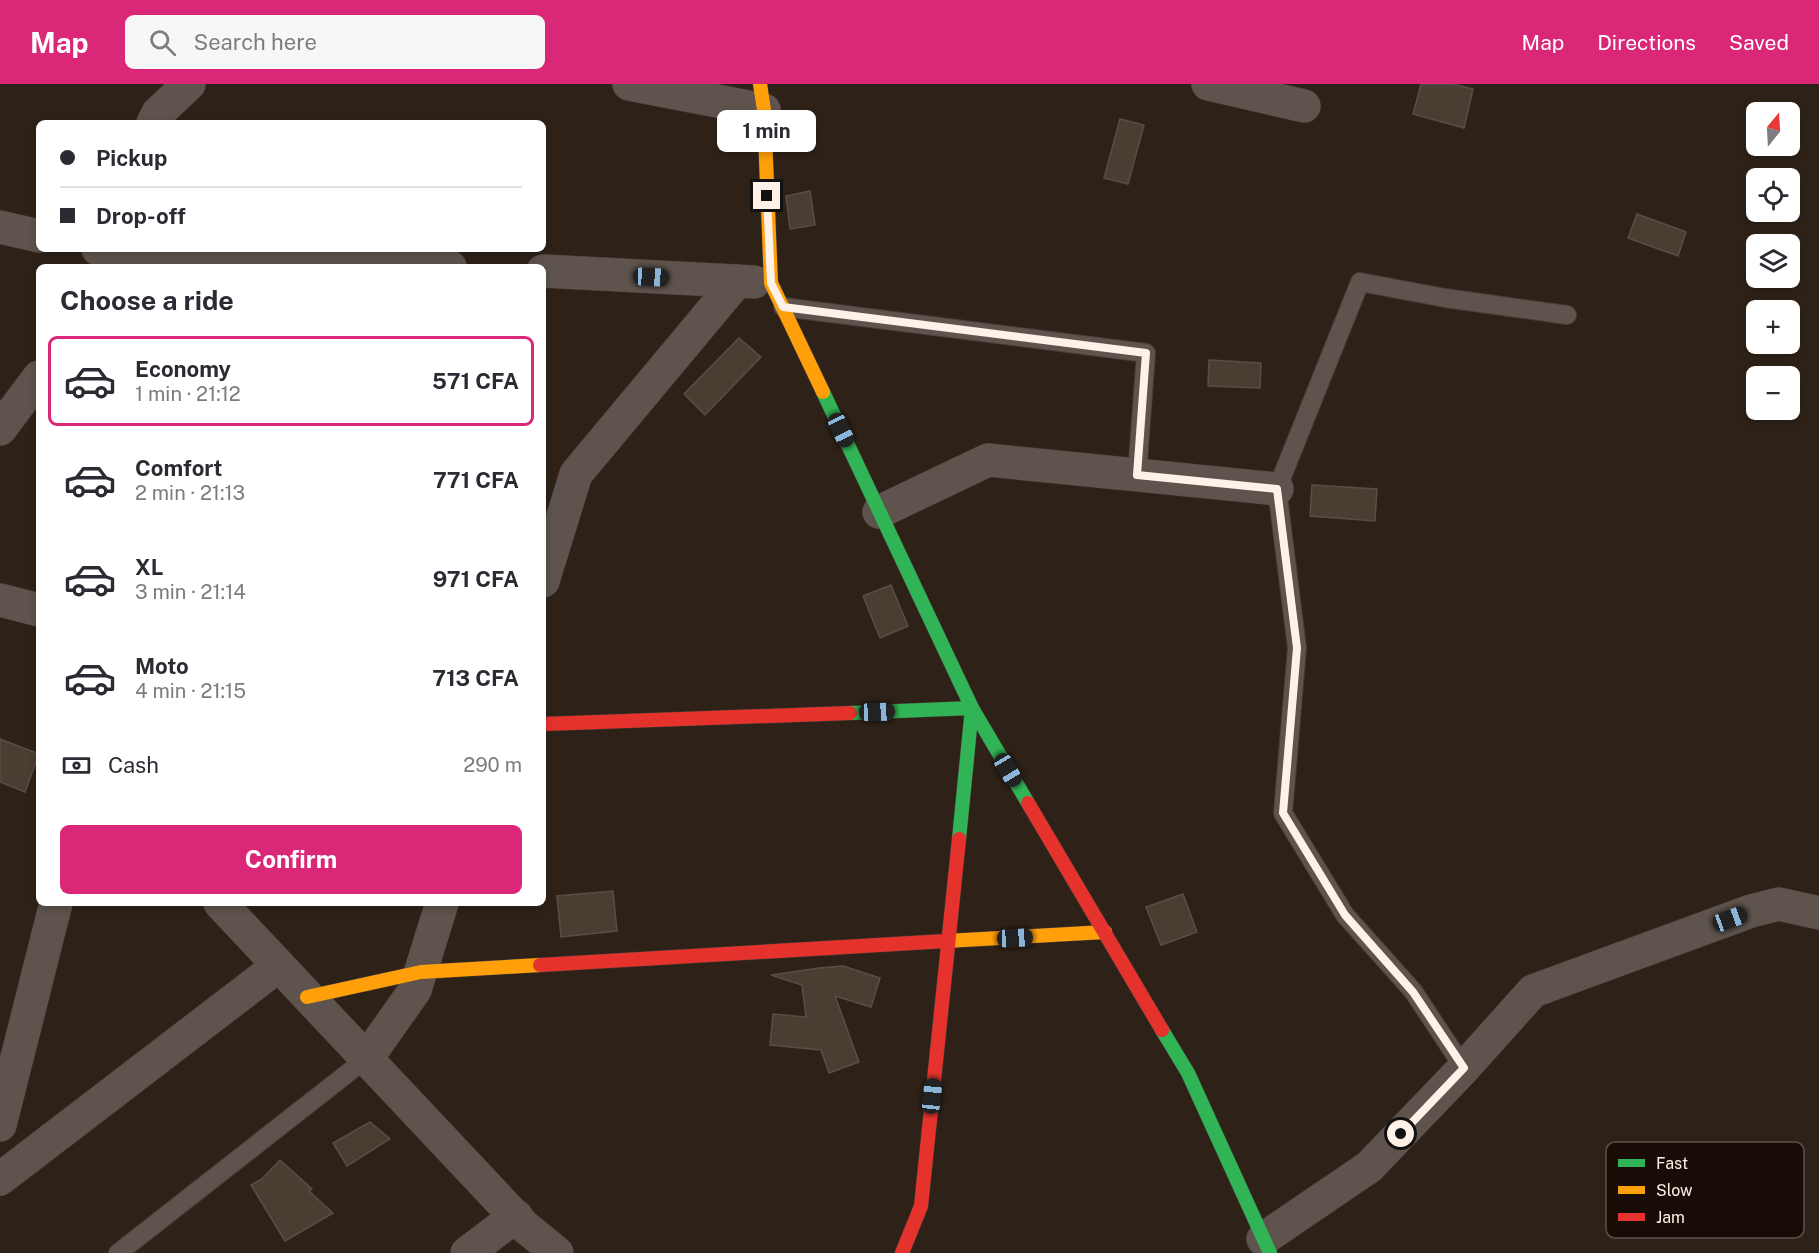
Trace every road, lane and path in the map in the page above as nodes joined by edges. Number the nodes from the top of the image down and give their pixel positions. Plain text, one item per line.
1 (189, 84) edge
2 (629, 84) edge
3 (1208, 84) edge
4 (762, 97) edge
5 (1305, 106) dead end
6 (154, 120) edge
7 (0, 227) edge
8 (36, 235) edge
9 (100, 254) edge
10 (369, 264) edge
11 (546, 272) edge
12 (737, 281) junction
13 (777, 295) junction
14 (1567, 315) dead end
15 (36, 381) edge
16 (0, 429) edge
17 (1137, 475) junction
18 (1277, 489) junction
19 (879, 512) junction
20 (546, 571) edge
21 (0, 600) edge
22 (36, 609) edge
23 (972, 708) junction
24 (546, 724) edge
25 (55, 906) edge
26 (223, 906) edge
27 (441, 906) edge
28 (1819, 913) edge
29 (1105, 932) junction
30 (948, 941) junction
31 (278, 966) junction
32 (421, 972) junction
33 (308, 997) junction
34 (367, 1059) junction
35 (1464, 1068) junction
36 (0, 1125) edge
37 (0, 1179) edge
38 (516, 1216) junction
39 (1267, 1246) edge
40 (118, 1253) edge
41 (467, 1253) edge
42 (557, 1253) edge
43 (902, 1253) edge

1 - 6 street
2 - 4 street
3 - 5 street
4 - 13 street
7 - 8 street
9 - 10 street
11 - 12 street
12 - 13 street
12 - 20 street
13 - 17 lane
13 - 19 street
14 - 18 lane
15 - 16 street
17 - 18 street
17 - 19 street
18 - 35 lane
19 - 23 street
21 - 22 street
23 - 24 street
23 - 29 street
23 - 30 street
25 - 36 street
26 - 31 street
27 - 32 street
28 - 35 street
29 - 30 street
29 - 39 street
30 - 32 street
30 - 43 street
31 - 33 street
31 - 37 street
32 - 33 street
32 - 34 street
33 - 34 street
34 - 38 street
34 - 40 lane
35 - 39 street
38 - 41 street
38 - 42 street

